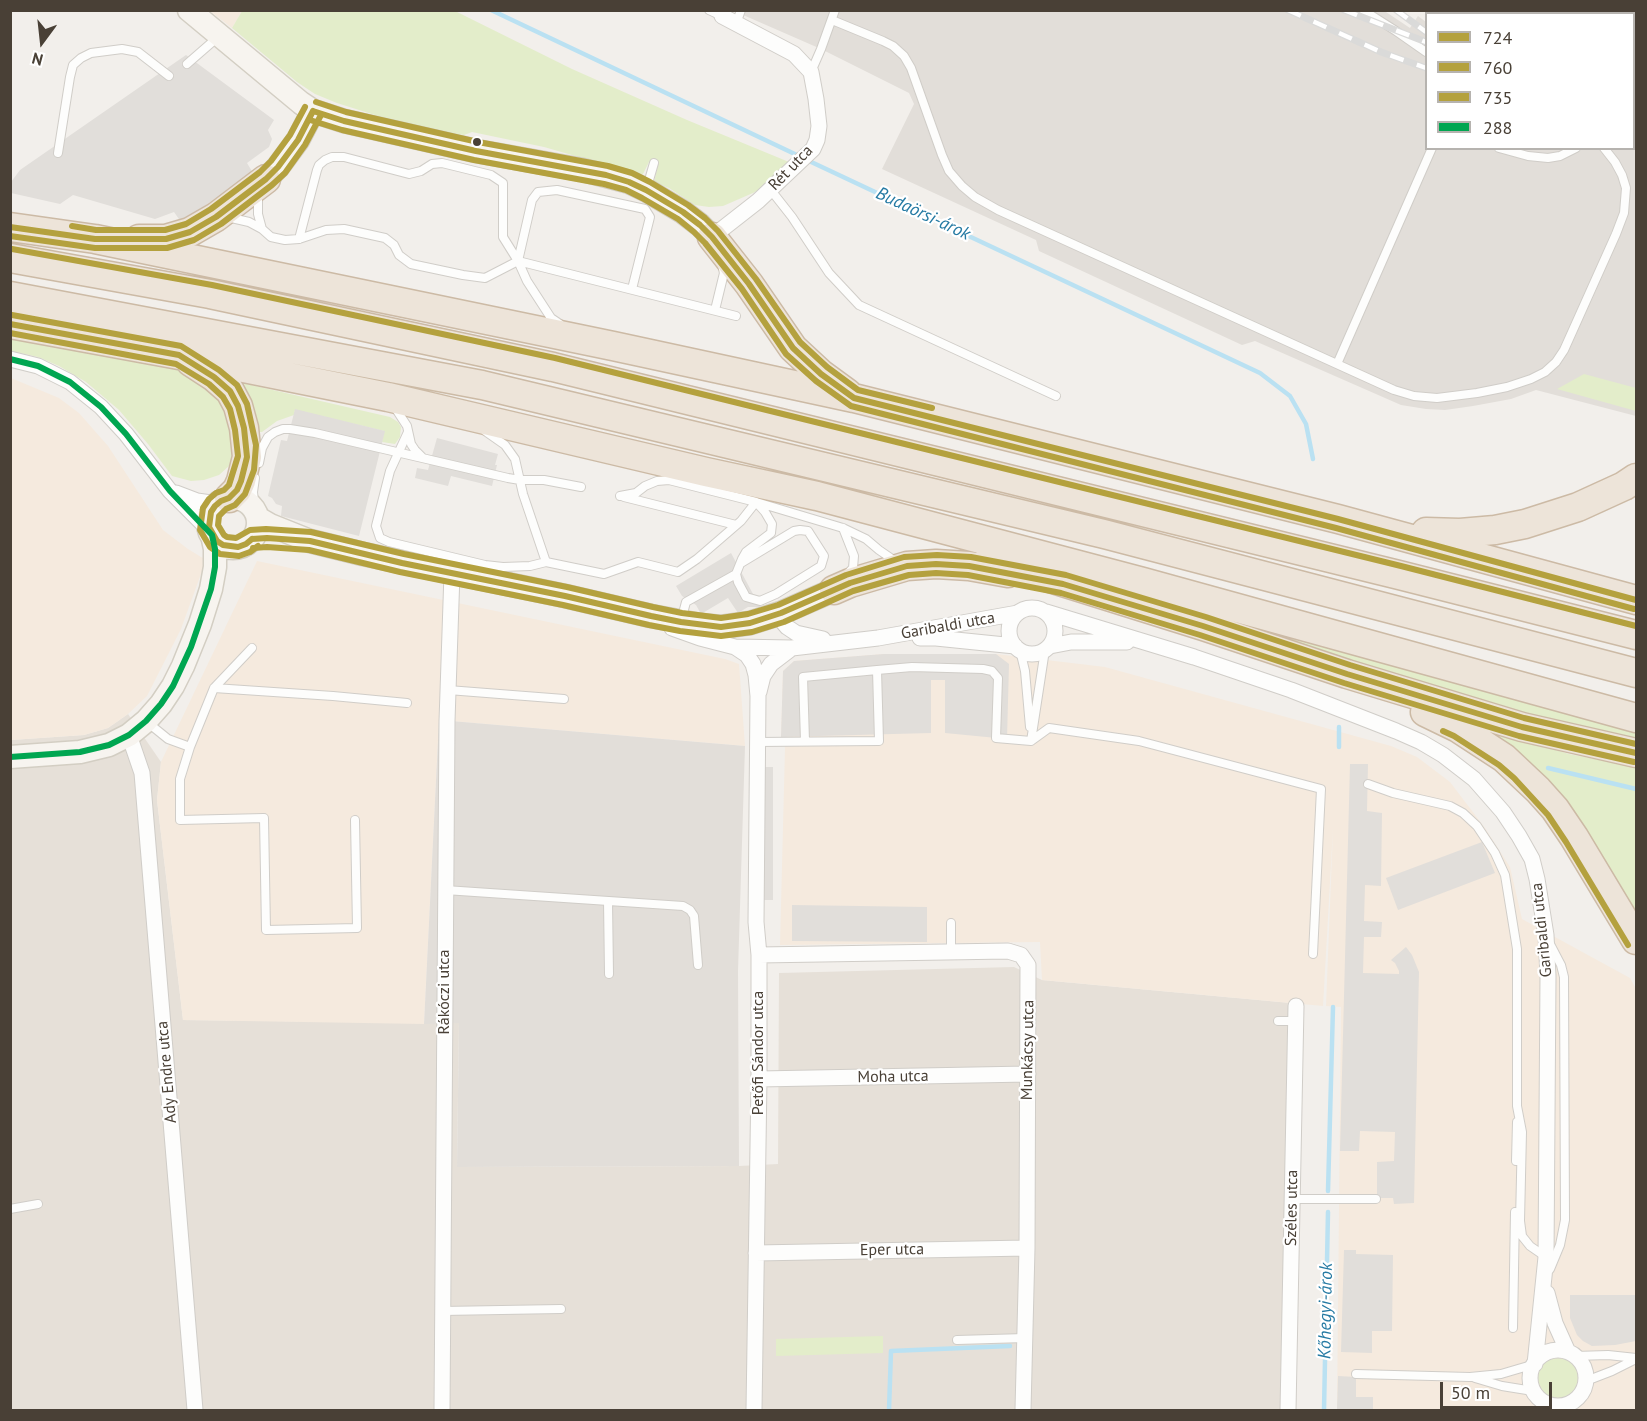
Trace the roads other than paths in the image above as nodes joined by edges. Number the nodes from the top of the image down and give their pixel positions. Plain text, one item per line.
1 (189, 10) edge
2 (835, 10) edge
3 (1363, 10) edge
4 (715, 13) edge
5 (739, 17) edge
6 (832, 20) junction
7 (219, 36) junction
8 (1425, 51) edge
9 (187, 64) dead end
10 (811, 72) junction
11 (169, 76) dead end
12 (313, 111) junction
13 (1431, 150) edge
14 (1506, 150) edge
15 (1572, 150) edge
16 (1606, 150) edge
17 (58, 153) dead end
18 (654, 163) dead end
19 (266, 179) junction
20 (770, 189) junction
21 (646, 190) junction
22 (216, 217) junction
23 (10, 227) edge
24 (262, 230) junction
25 (712, 237) junction
26 (95, 238) junction
27 (299, 239) junction
28 (10, 258) edge
29 (518, 261) junction
30 (632, 289) junction
31 (10, 296) edge
32 (714, 310) junction
33 (736, 316) dead end
34 (10, 324) edge
35 (563, 326) dead end
36 (573, 330) dead end
37 (613, 346) junction
38 (178, 355) junction
39 (10, 359) edge
40 (1337, 364) junction
41 (1056, 396) dead end
42 (388, 397) junction
43 (854, 398) junction
44 (451, 411) junction
45 (408, 432) junction
46 (399, 452) junction
47 (423, 458) junction
48 (706, 472) junction
49 (1636, 478) edge
50 (520, 480) junction
51 (580, 486) dead end
52 (170, 490) junction
53 (225, 500) junction
54 (756, 502) junction
55 (1338, 519) junction
56 (736, 525) junction
57 (251, 528) junction
58 (843, 528) junction
59 (212, 535) junction
60 (546, 562) junction
61 (741, 563) junction
62 (907, 566) junction
63 (452, 573) junction
64 (736, 574) junction
65 (1063, 584) junction
66 (211, 590) junction
67 (834, 590) junction
68 (1636, 600) edge
69 (1046, 612) junction
70 (1018, 613) junction
71 (781, 614) junction
72 (651, 616) junction
73 (681, 622) junction
74 (1636, 635) edge
75 (878, 638) junction
76 (838, 642) junction
77 (1142, 642) junction
78 (735, 647) junction
79 (252, 648) dead end
80 (792, 648) junction
81 (1017, 648) junction
82 (1048, 648) junction
83 (877, 670) junction
84 (1636, 673) edge
85 (1347, 674) junction
86 (214, 688) junction
87 (448, 690) junction
88 (758, 696) junction
89 (564, 699) dead end
90 (406, 703) dead end
91 (1636, 718) edge
92 (137, 728) junction
93 (805, 741) junction
94 (1031, 741) junction
95 (757, 742) junction
96 (190, 747) junction
97 (1636, 753) edge
98 (10, 757) edge
99 (1368, 784) dead end
100 (355, 820) dead end
101 (445, 890) junction
102 (608, 901) junction
103 (951, 923) dead end
104 (1546, 935) junction
105 (1636, 940) edge
106 (951, 952) junction
107 (1313, 954) dead end
108 (759, 955) junction
109 (698, 965) dead end
110 (609, 974) dead end
111 (1296, 1006) dead end
112 (1278, 1021) dead end
113 (1296, 1021) junction
114 (1028, 1074) junction
115 (759, 1079) junction
116 (1517, 1106) junction
117 (1292, 1199) junction
118 (1376, 1199) dead end
119 (38, 1204) dead end
120 (10, 1209) edge
121 (1027, 1248) junction
122 (756, 1253) junction
123 (1546, 1257) junction
124 (1544, 1281) junction
125 (561, 1309) dead end
126 (442, 1311) junction
127 (1513, 1328) dead end
128 (1025, 1338) junction
129 (957, 1340) dead end
130 (1571, 1354) junction
131 (1636, 1359) edge
132 (1535, 1364) junction
133 (1356, 1374) dead end
134 (1470, 1377) junction
135 (1584, 1387) junction
136 (1533, 1390) junction
137 (1548, 1407) edge
138 (1587, 1408) dead end
139 (195, 1410) edge
140 (442, 1410) edge
141 (754, 1410) edge
142 (1023, 1410) edge
143 (1288, 1410) edge

1 - 7 street
2 - 6 lane
3 - 8 lane
4 - 5 street
5 - 10 street
6 - 10 lane
6 - 40 lane
7 - 9 lane
7 - 12 street
10 - 20 street, Rét utca
11 - 17 lane
12 - 19 street
12 - 21 street
13 - 40 lane
14 - 15 lane
16 - 40 lane
18 - 21 lane
19 - 22 highway
19 - 24 lane
20 - 25 street, Rét utca
20 - 41 lane
21 - 25 street
22 - 24 lane
22 - 26 highway
23 - 26 highway
24 - 27 lane
25 - 32 lane
25 - 43 highway
26 - 37 highway
27 - 29 lane
27 - 29 lane
28 - 74 highway
29 - 30 lane
29 - 30 lane
29 - 35 lane
30 - 32 lane
31 - 84 highway
32 - 33 lane
34 - 38 highway
36 - 37 lane
37 - 43 highway
38 - 42 highway
38 - 53 highway
39 - 52 street
42 - 44 highway
42 - 45 lane
43 - 55 highway
44 - 48 highway
44 - 50 lane
45 - 46 lane
45 - 47 lane
46 - 47 lane
46 - 57 lane
46 - 60 lane
47 - 50 lane
48 - 65 highway
48 - 91 highway
49 - 55 highway
50 - 51 lane
50 - 60 lane
52 - 53 street
52 - 59 street
53 - 57 street
53 - 59 street
54 - 56 lane
54 - 56 lane
54 - 58 lane
54 - 61 lane
55 - 68 highway
56 - 60 lane
57 - 59 street
57 - 63 street, Garibaldi utca
57 - 66 street
58 - 62 lane
58 - 67 lane
59 - 66 street
61 - 64 lane
61 - 64 lane
62 - 65 highway
62 - 67 highway
63 - 72 street, Garibaldi utca
63 - 87 street, Rákóczi utca
64 - 73 lane
65 - 85 highway
66 - 92 street
67 - 71 street, Garibaldi utca
69 - 70 street
69 - 77 street, Garibaldi utca
69 - 82 street
70 - 75 street, Garibaldi utca
70 - 81 street
71 - 73 street, Garibaldi utca
71 - 76 street, Garibaldi utca
72 - 73 street, Garibaldi utca
72 - 78 street, Garibaldi utca
75 - 76 street, Garibaldi utca
75 - 81 street, Garibaldi utca
76 - 80 street, Garibaldi utca
77 - 82 street, Garibaldi utca
77 - 104 street, Garibaldi utca
78 - 80 street, Garibaldi utca
78 - 88 street, Petőfi Sándor utca
79 - 86 lane
80 - 88 street, Petőfi Sándor utca
81 - 82 street
81 - 94 lane
82 - 94 lane
83 - 93 lane
83 - 93 lane
83 - 94 lane
85 - 97 highway
85 - 105 highway
86 - 90 lane
86 - 96 lane
87 - 89 lane
87 - 101 street, Rákóczi utca
88 - 95 street, Petőfi Sándor utca
92 - 96 lane
92 - 98 street
92 - 139 street, Ady Endre utca
93 - 95 lane
94 - 107 lane
95 - 108 street, Petőfi Sándor utca
96 - 100 lane
99 - 116 lane
101 - 102 lane
101 - 126 street, Rákóczi utca
102 - 109 lane
102 - 110 lane
103 - 106 lane
104 - 123 street, Garibaldi utca
104 - 124 lane
106 - 108 street, Munkácsy utca
106 - 114 street, Munkácsy utca
108 - 115 street, Petőfi Sándor utca
111 - 113 street, Széles utca
112 - 113 lane
113 - 117 street, Széles utca
114 - 115 street, Moha utca
114 - 121 street, Munkácsy utca
115 - 122 street, Petőfi Sándor utca
116 - 123 lane
116 - 127 lane
117 - 118 lane
117 - 143 street, Széles utca
119 - 120 lane
121 - 122 street, Eper utca
121 - 128 street, Munkácsy utca
122 - 141 street, Petőfi Sándor utca
123 - 124 street, Garibaldi utca
124 - 130 street, Garibaldi utca
124 - 132 street, Garibaldi utca
125 - 126 lane
126 - 140 street, Rákóczi utca
128 - 129 lane
128 - 142 street, Munkácsy utca
130 - 131 lane
130 - 132 street
130 - 135 street
131 - 135 lane
132 - 134 lane
132 - 136 street
133 - 134 lane
134 - 136 lane
135 - 137 street
135 - 138 street
136 - 137 street

